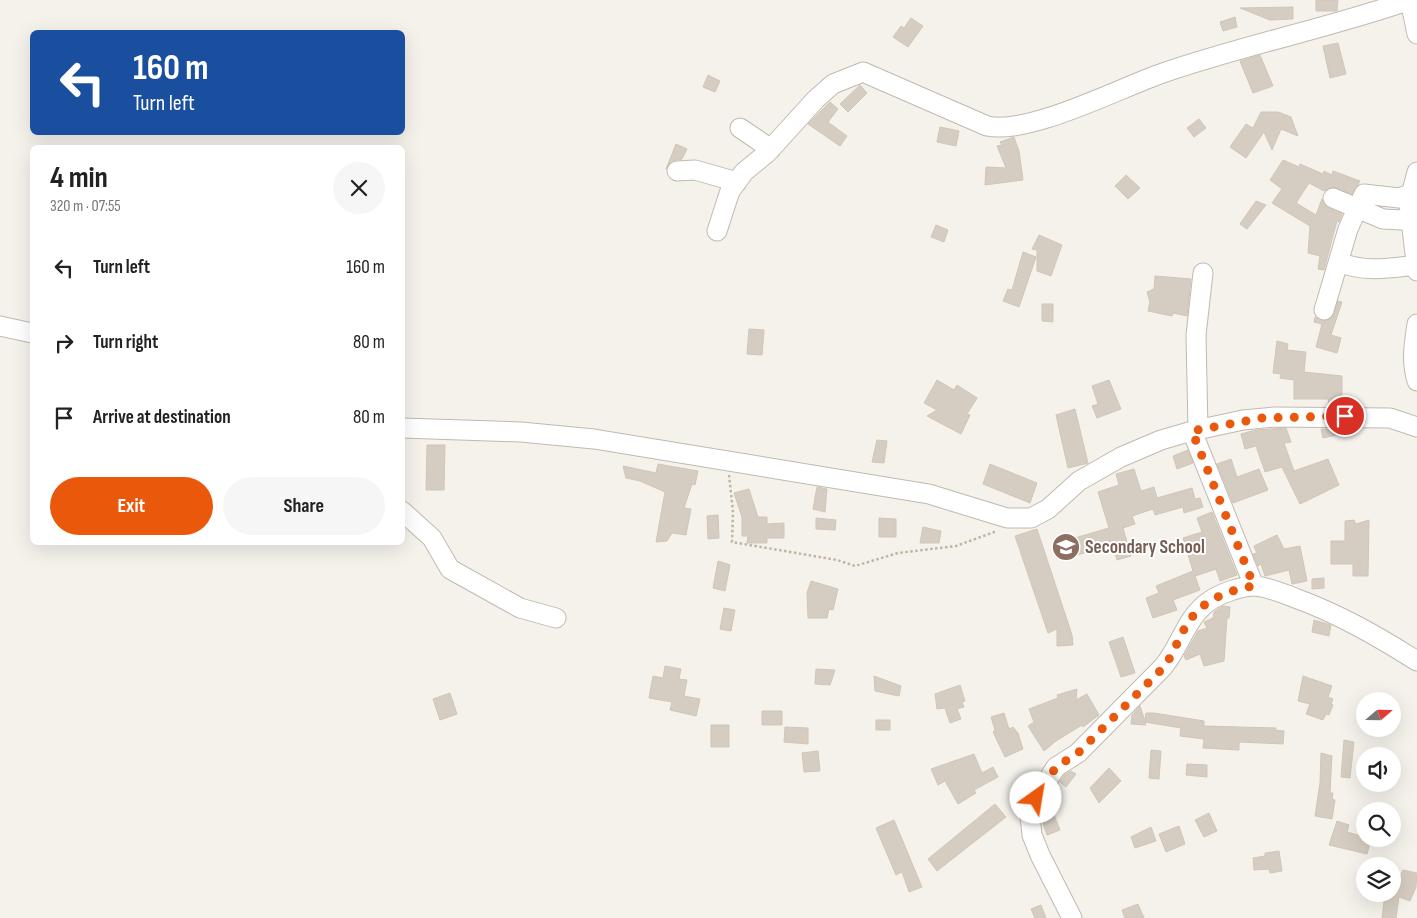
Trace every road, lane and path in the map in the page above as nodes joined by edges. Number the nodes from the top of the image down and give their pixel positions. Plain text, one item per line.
1 (1410, 0) edge
2 (1417, 34) edge
3 (740, 128) dead end
4 (771, 149) junction
5 (677, 171) dead end
6 (1417, 172) edge
7 (737, 182) junction
8 (1412, 193) junction
9 (1333, 198) dead end
10 (1358, 207) junction
11 (1410, 214) junction
12 (717, 232) dead end
13 (1338, 262) junction
14 (1416, 265) edge
15 (1417, 271) edge
16 (1202, 273) dead end
17 (1324, 310) dead end
18 (1417, 324) edge
19 (0, 326) edge
20 (30, 333) edge
21 (1417, 381) edge
22 (1417, 426) edge
23 (405, 428) edge
24 (1195, 430) junction
25 (727, 462) junction
26 (405, 514) edge
27 (1002, 529) dead end
28 (1254, 586) junction
29 (556, 618) dead end
30 (1417, 661) edge
31 (1072, 918) edge

1 - 2 street
1 - 4 street
3 - 4 street
4 - 7 street
5 - 7 street
6 - 8 street
7 - 12 street
8 - 10 street
8 - 11 street
9 - 10 street
10 - 11 street
10 - 13 street
11 - 14 street
13 - 14 street
13 - 17 street
14 - 15 street
16 - 24 street
18 - 21 street
19 - 20 street
22 - 24 street
23 - 25 street
24 - 25 street
24 - 28 street
25 - 27 path
26 - 29 street
28 - 30 street
28 - 31 street

